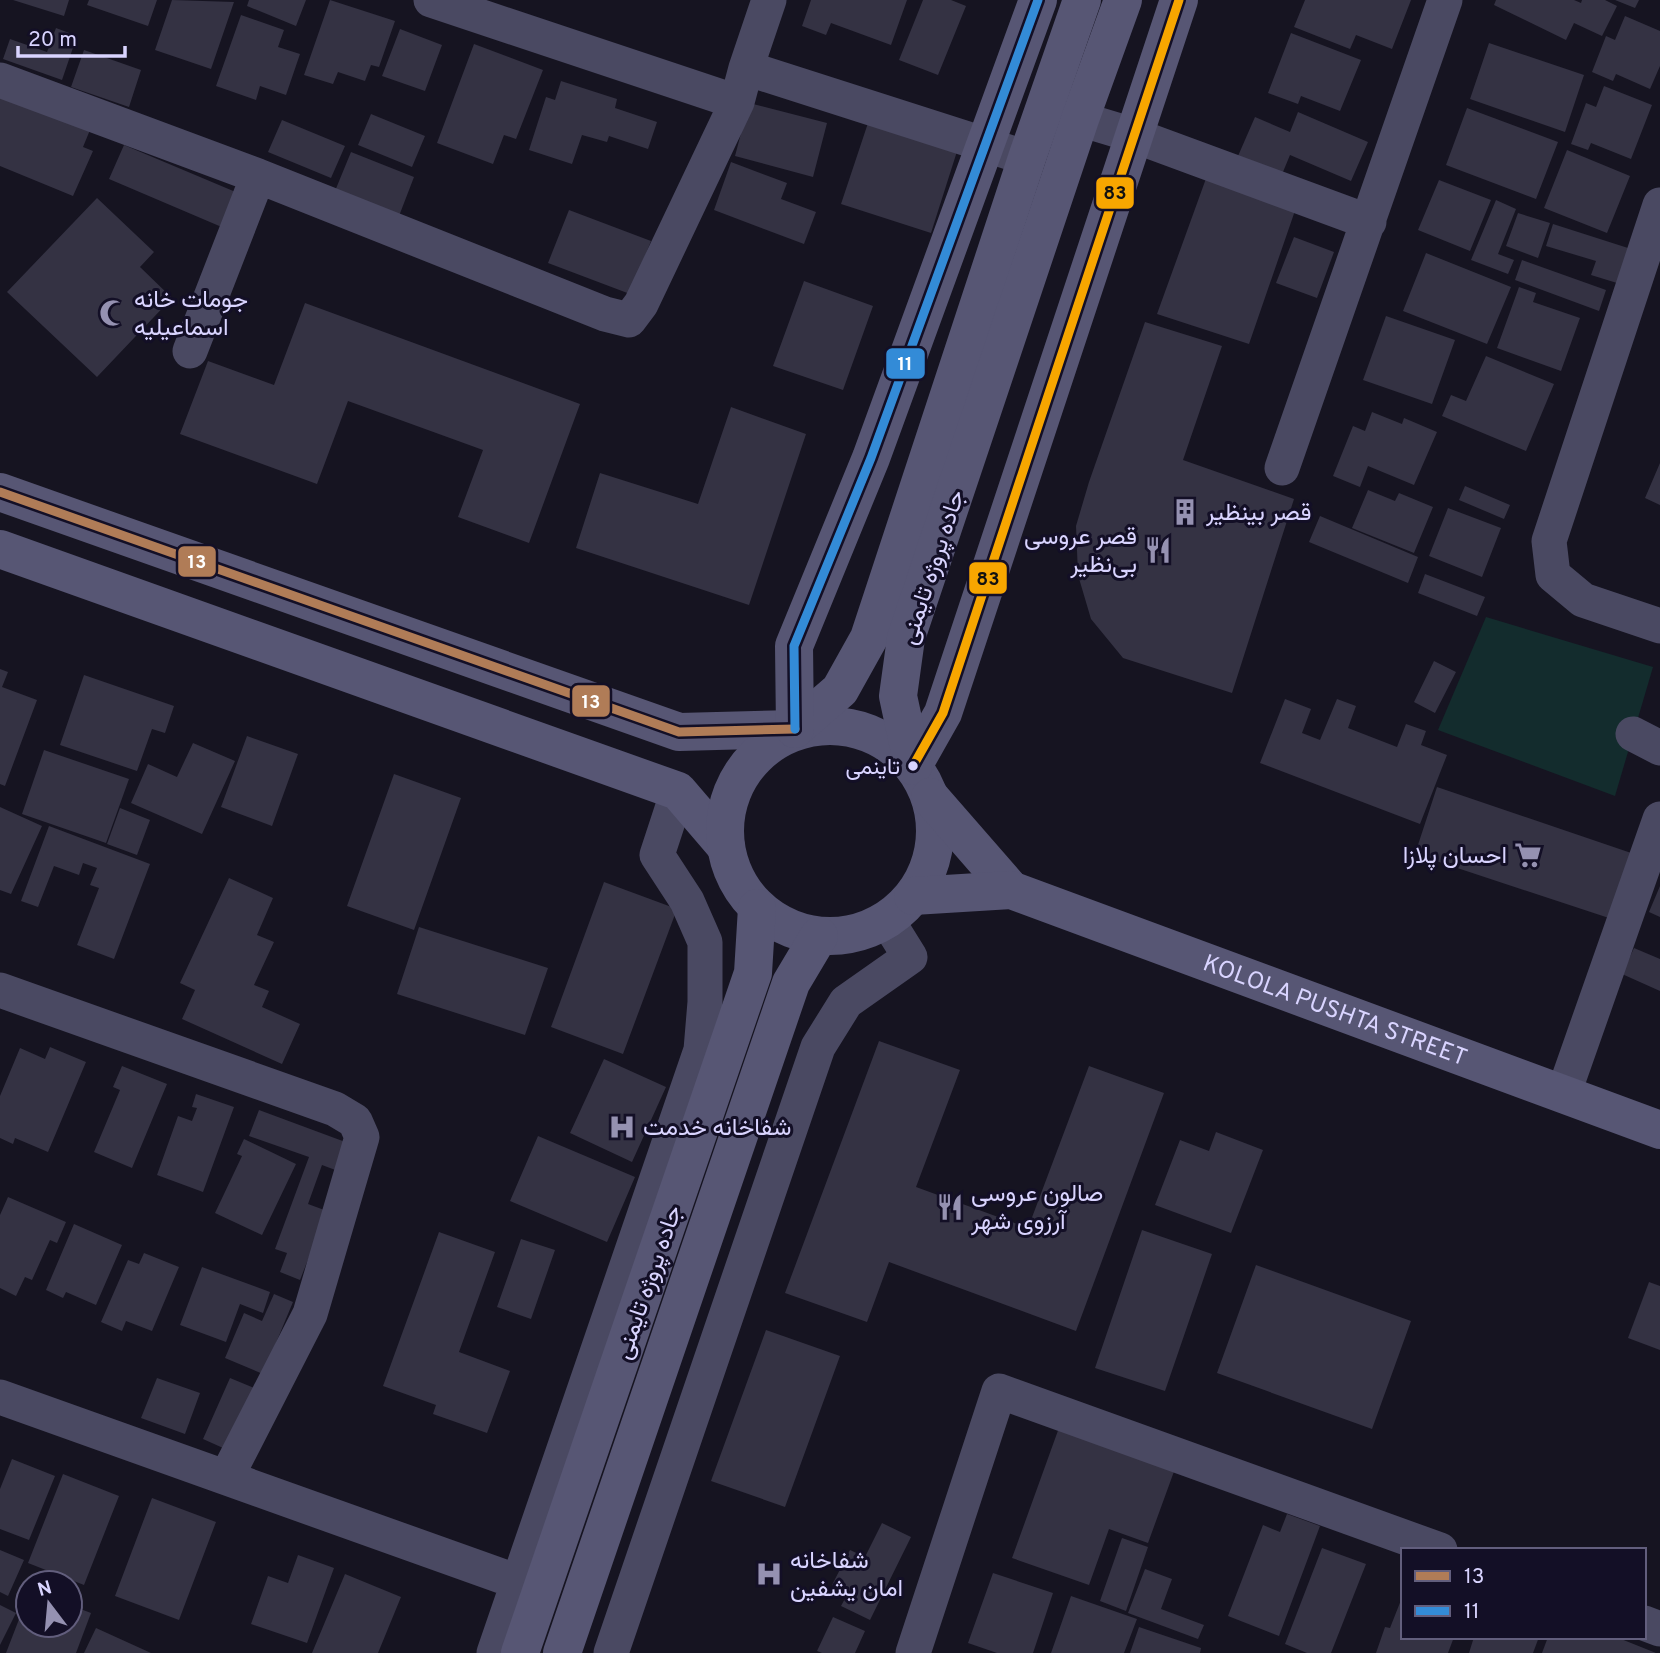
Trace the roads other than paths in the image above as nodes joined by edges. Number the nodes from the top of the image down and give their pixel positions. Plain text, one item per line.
1 (431, 0) edge
2 (769, 0) edge
3 (1038, 0) edge
4 (1082, 0) edge
5 (1123, 0) edge
6 (1179, 0) edge
7 (1445, 0) edge
8 (746, 68) junction
9 (0, 80) edge
10 (737, 102) junction
11 (1080, 119) junction
12 (1133, 135) junction
13 (984, 144) junction
14 (1027, 158) junction
15 (258, 176) junction
16 (1369, 222) junction
17 (1656, 228) edge
18 (190, 351) dead end
19 (1282, 468) dead end
20 (0, 492) edge
21 (0, 549) edge
22 (1660, 626) edge
23 (795, 729) junction
24 (922, 781) junction
25 (678, 792) junction
26 (1660, 819) edge
27 (726, 847) junction
28 (1011, 890) junction
29 (757, 908) junction
30 (900, 908) junction
31 (819, 936) junction
32 (0, 990) edge
33 (1563, 1095) junction
34 (1660, 1130) edge
35 (0, 1397) edge
36 (227, 1476) junction
37 (1434, 1548) edge
38 (529, 1588) junction
39 (566, 1641) edge
40 (620, 1650) edge
41 (494, 1653) edge
42 (520, 1653) edge
43 (913, 1653) edge

1 - 10 street
2 - 8 street
3 - 13 main road
4 - 14 main road, جاده پروژه تایمنی
5 - 11 main road, جاده پروژه تایمنی
6 - 12 main road
7 - 16 street
8 - 10 street
8 - 13 street
9 - 15 street
10 - 15 street
11 - 12 street
11 - 24 main road, جاده پروژه تایمنی
12 - 16 street
12 - 24 main road
13 - 14 street
13 - 23 main road
14 - 23 main road, جاده پروژه تایمنی
15 - 18 street
16 - 19 street
17 - 22 street
20 - 23 main road
21 - 25 main road
23 - 24 main road
23 - 27 main road
24 - 28 main road
24 - 30 main road
25 - 27 main road
25 - 38 street
26 - 33 street
27 - 29 main road
28 - 30 main road
28 - 33 main road, KOLOLA PUSHTA STREET
29 - 31 main road
29 - 38 main road, جاده پروژه تایمنی
30 - 31 main road
30 - 40 street
31 - 39 main road, جاده پروژه تایمنی
32 - 36 street
33 - 34 main road, KOLOLA PUSHTA STREET
35 - 36 street
36 - 38 street
37 - 43 street
38 - 41 street
38 - 42 main road, جاده پروژه تایمنی
39 - 40 street

